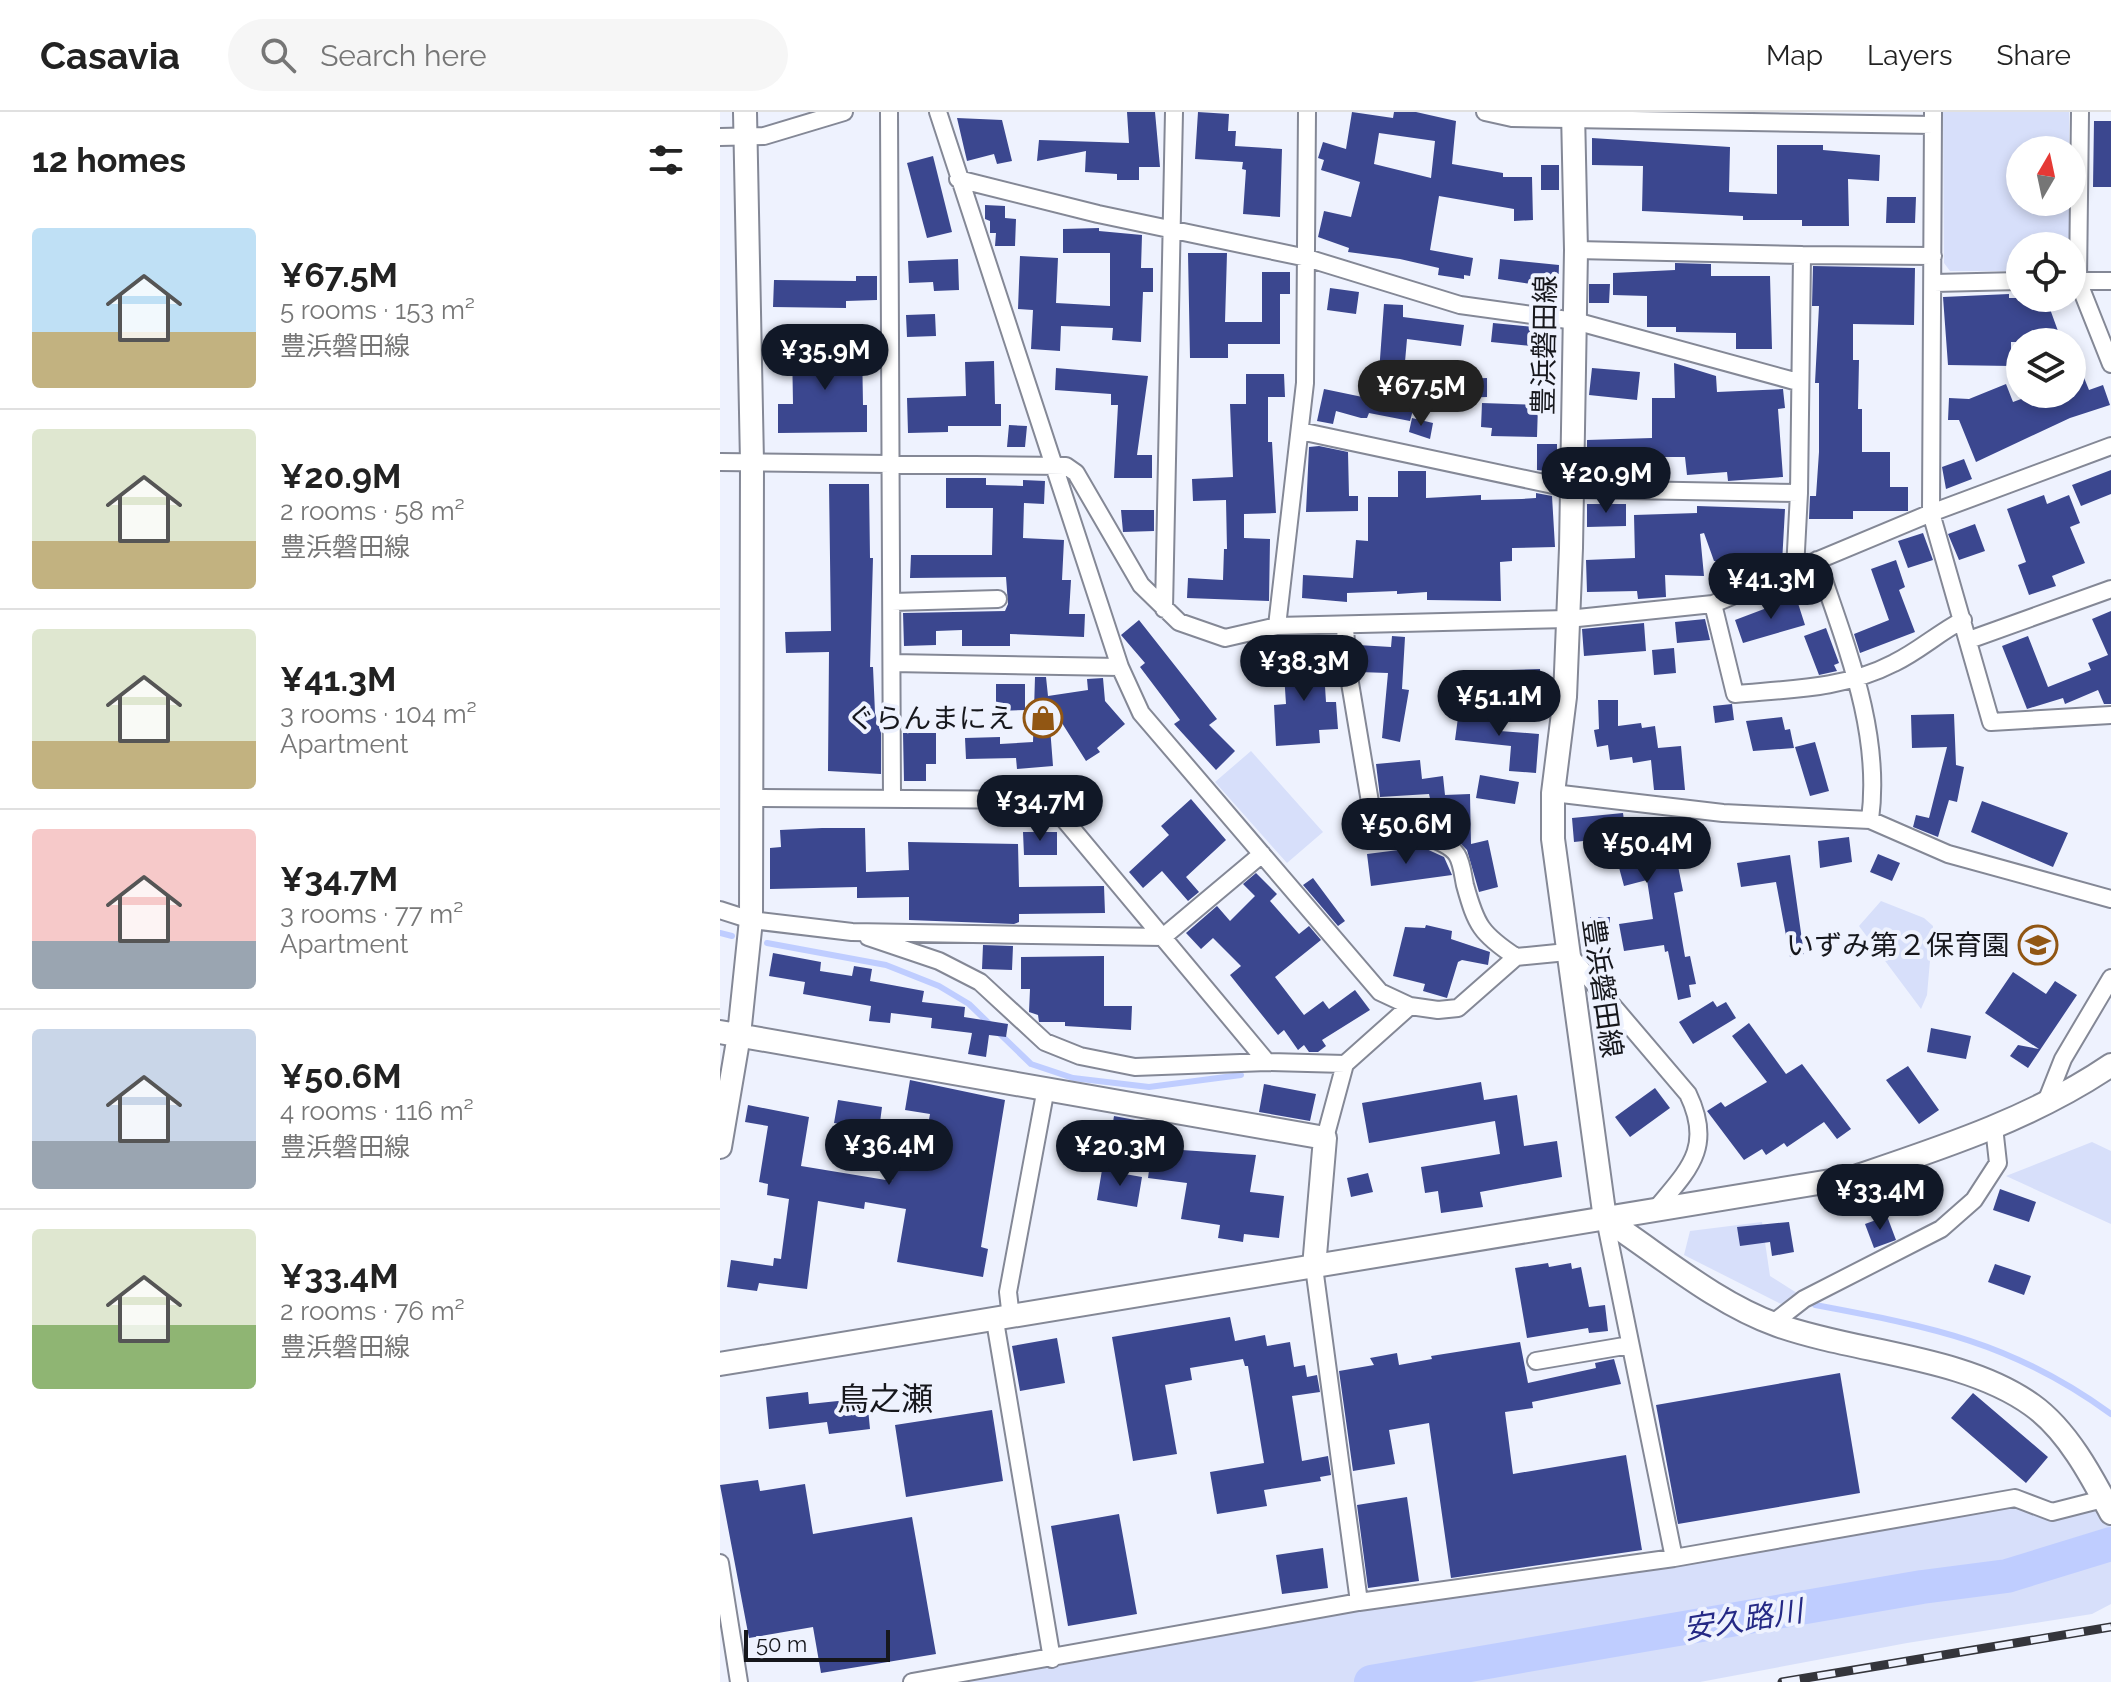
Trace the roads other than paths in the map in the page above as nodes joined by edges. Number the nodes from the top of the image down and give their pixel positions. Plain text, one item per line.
1 (745, 112) edge
2 (844, 112) edge
3 (889, 112) edge
4 (938, 112) edge
5 (1174, 112) edge
6 (1307, 112) edge
7 (1485, 112) edge
8 (2080, 112) edge
9 (1573, 116) edge
10 (1933, 118) edge
11 (720, 137) edge
12 (747, 137) junction
13 (958, 179) junction
14 (1173, 230) junction
15 (2076, 232) edge
16 (1576, 250) junction
17 (1802, 255) junction
18 (1933, 256) junction
19 (1307, 258) junction
20 (2006, 281) edge
21 (2086, 281) edge
22 (2111, 281) edge
23 (1934, 283) junction
24 (2086, 306) edge
25 (1575, 321) junction
26 (2111, 364) edge
27 (1798, 382) junction
28 (1300, 431) junction
29 (2111, 446) edge
30 (720, 462) edge
31 (752, 462) junction
32 (891, 462) junction
33 (1053, 464) junction
34 (1572, 489) junction
35 (1799, 493) junction
36 (1931, 513) junction
37 (1817, 560) junction
38 (1795, 570) junction
39 (2111, 589) edge
40 (998, 599) dead end
41 (892, 602) junction
42 (1713, 604) junction
43 (1164, 609) junction
44 (1568, 619) junction
45 (1963, 620) junction
46 (1345, 625) junction
47 (1277, 626) junction
48 (1969, 640) junction
49 (892, 663) junction
50 (1120, 667) junction
51 (1857, 678) junction
52 (2111, 715) edge
53 (1553, 793) junction
54 (751, 798) junction
55 (892, 799) junction
56 (1870, 820) junction
57 (1262, 854) junction
58 (2111, 899) edge
59 (720, 910) edge
60 (751, 920) junction
61 (852, 932) junction
62 (1163, 937) junction
63 (1567, 952) junction
64 (1516, 957) junction
65 (2111, 978) edge
66 (1410, 1006) junction
67 (730, 1033) edge
68 (1267, 1062) junction
69 (1345, 1064) junction
70 (2111, 1065) edge
71 (1046, 1088) junction
72 (2046, 1102) junction
73 (1994, 1127) junction
74 (1325, 1138) junction
75 (720, 1147) edge
76 (1655, 1210) junction
77 (1605, 1219) junction
78 (1314, 1267) junction
79 (1003, 1319) junction
80 (1773, 1323) junction
81 (1630, 1345) junction
82 (1536, 1361) dead end
83 (720, 1364) edge
84 (2108, 1507) edge
85 (1674, 1558) junction
86 (720, 1563) edge
87 (1359, 1602) junction
88 (1052, 1659) junction
89 (739, 1682) edge
90 (912, 1682) edge

1 - 12 street
2 - 12 street
3 - 32 street
4 - 13 street
5 - 14 street
6 - 19 street
7 - 9 street
8 - 15 street
9 - 10 street
9 - 16 street, 豊浜磐田線
10 - 18 street
11 - 12 street
12 - 31 street
13 - 14 street
13 - 33 street
14 - 19 street
14 - 43 street
16 - 17 street
16 - 25 street, 豊浜磐田線
17 - 18 street
17 - 27 street
18 - 23 street
19 - 25 street
19 - 28 street
20 - 23 street
21 - 22 street
23 - 36 street
24 - 26 street
25 - 27 street
25 - 34 street, 豊浜磐田線
27 - 35 street
28 - 34 street
28 - 47 street
29 - 36 street
30 - 31 street
31 - 32 street
31 - 54 street
32 - 33 street
32 - 41 street
33 - 43 street
33 - 50 street
34 - 35 street
34 - 44 street, 豊浜磐田線
35 - 38 street
36 - 37 street
36 - 45 street
37 - 38 street
37 - 51 street
38 - 42 street
39 - 48 street
40 - 41 street
41 - 49 street
42 - 44 street
42 - 51 street
43 - 47 street
44 - 46 street
44 - 53 street, 豊浜磐田線
45 - 48 street
45 - 51 street
46 - 47 street
46 - 64 street
48 - 52 street
49 - 50 street
49 - 55 street
50 - 57 street
51 - 56 street
53 - 56 street
53 - 63 street, 豊浜磐田線
54 - 55 street
54 - 60 street
55 - 62 street
56 - 58 street
57 - 62 street
57 - 66 street
59 - 60 street
60 - 61 street
60 - 67 street
61 - 62 street
61 - 68 street
62 - 68 street
63 - 64 street
63 - 76 street
63 - 77 street, 豊浜磐田線
64 - 66 street
65 - 72 street
66 - 69 street
67 - 71 street
67 - 75 street
68 - 69 street
69 - 74 street
70 - 72 street
71 - 74 street
71 - 79 street
72 - 73 street
73 - 76 street
73 - 80 street
74 - 78 street
76 - 77 street
77 - 78 street
77 - 80 street
77 - 81 street
78 - 79 street
78 - 87 street
79 - 83 street
79 - 88 street
80 - 84 street
81 - 82 street
81 - 85 street
84 - 85 street
85 - 87 street
86 - 89 street
87 - 88 street
88 - 90 street

